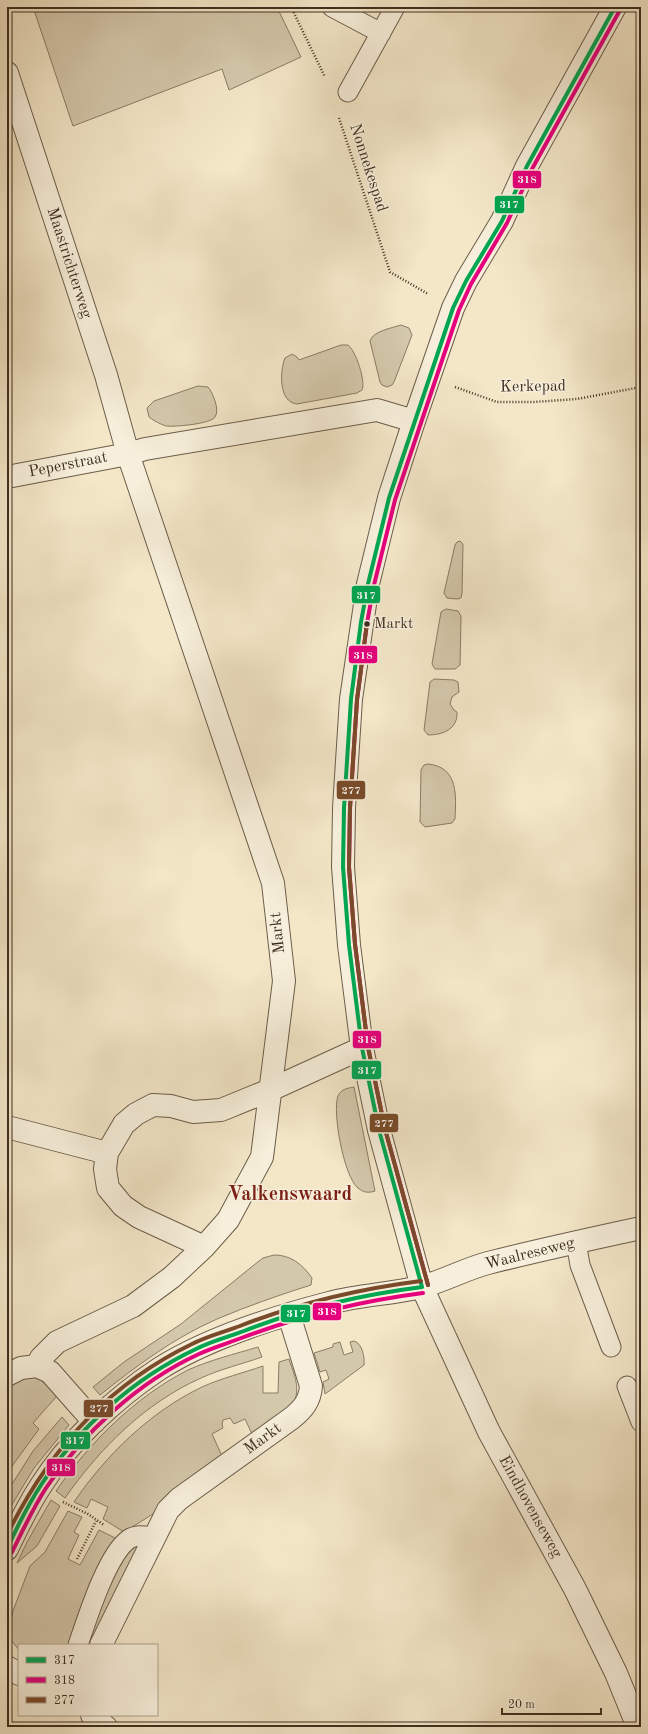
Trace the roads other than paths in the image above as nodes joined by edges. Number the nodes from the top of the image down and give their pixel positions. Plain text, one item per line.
1 (332, 7) edge
2 (395, 7) edge
3 (615, 7) edge
4 (380, 34) junction
5 (7, 73) edge
6 (348, 92) dead end
7 (414, 420) junction
8 (128, 454) junction
9 (7, 477) edge
10 (362, 1048) junction
11 (270, 1090) junction
12 (7, 1126) edge
13 (107, 1153) junction
14 (641, 1228) edge
15 (576, 1242) junction
16 (204, 1247) junction
17 (422, 1287) junction
18 (288, 1315) junction
19 (612, 1347) dead end
20 (37, 1366) junction
21 (7, 1375) edge
22 (627, 1386) dead end
23 (94, 1422) junction
24 (641, 1422) edge
25 (153, 1537) junction
26 (7, 1549) edge
27 (78, 1644) edge
28 (101, 1644) edge
29 (7, 1667) edge
30 (18, 1673) edge
31 (93, 1716) edge
32 (106, 1727) edge
33 (638, 1727) edge

1 - 4 lane
2 - 4 lane
3 - 7 street
4 - 6 lane
5 - 8 street, Maastrichterweg
7 - 8 street
7 - 10 street
8 - 9 street, Peperstraat
8 - 11 street, Markt
10 - 11 street
10 - 17 street
11 - 13 street
11 - 16 street, Markt
12 - 13 street
13 - 16 street
14 - 15 street, Waalreseweg
15 - 17 street, Waalreseweg
15 - 19 lane
16 - 20 street, Markt
17 - 18 street
17 - 33 street, Eindhovenseweg
18 - 23 street
18 - 25 street, Markt
20 - 21 street
20 - 23 street
22 - 24 lane
23 - 26 street
25 - 27 lane
25 - 28 street, Markt
29 - 30 street
31 - 32 street

